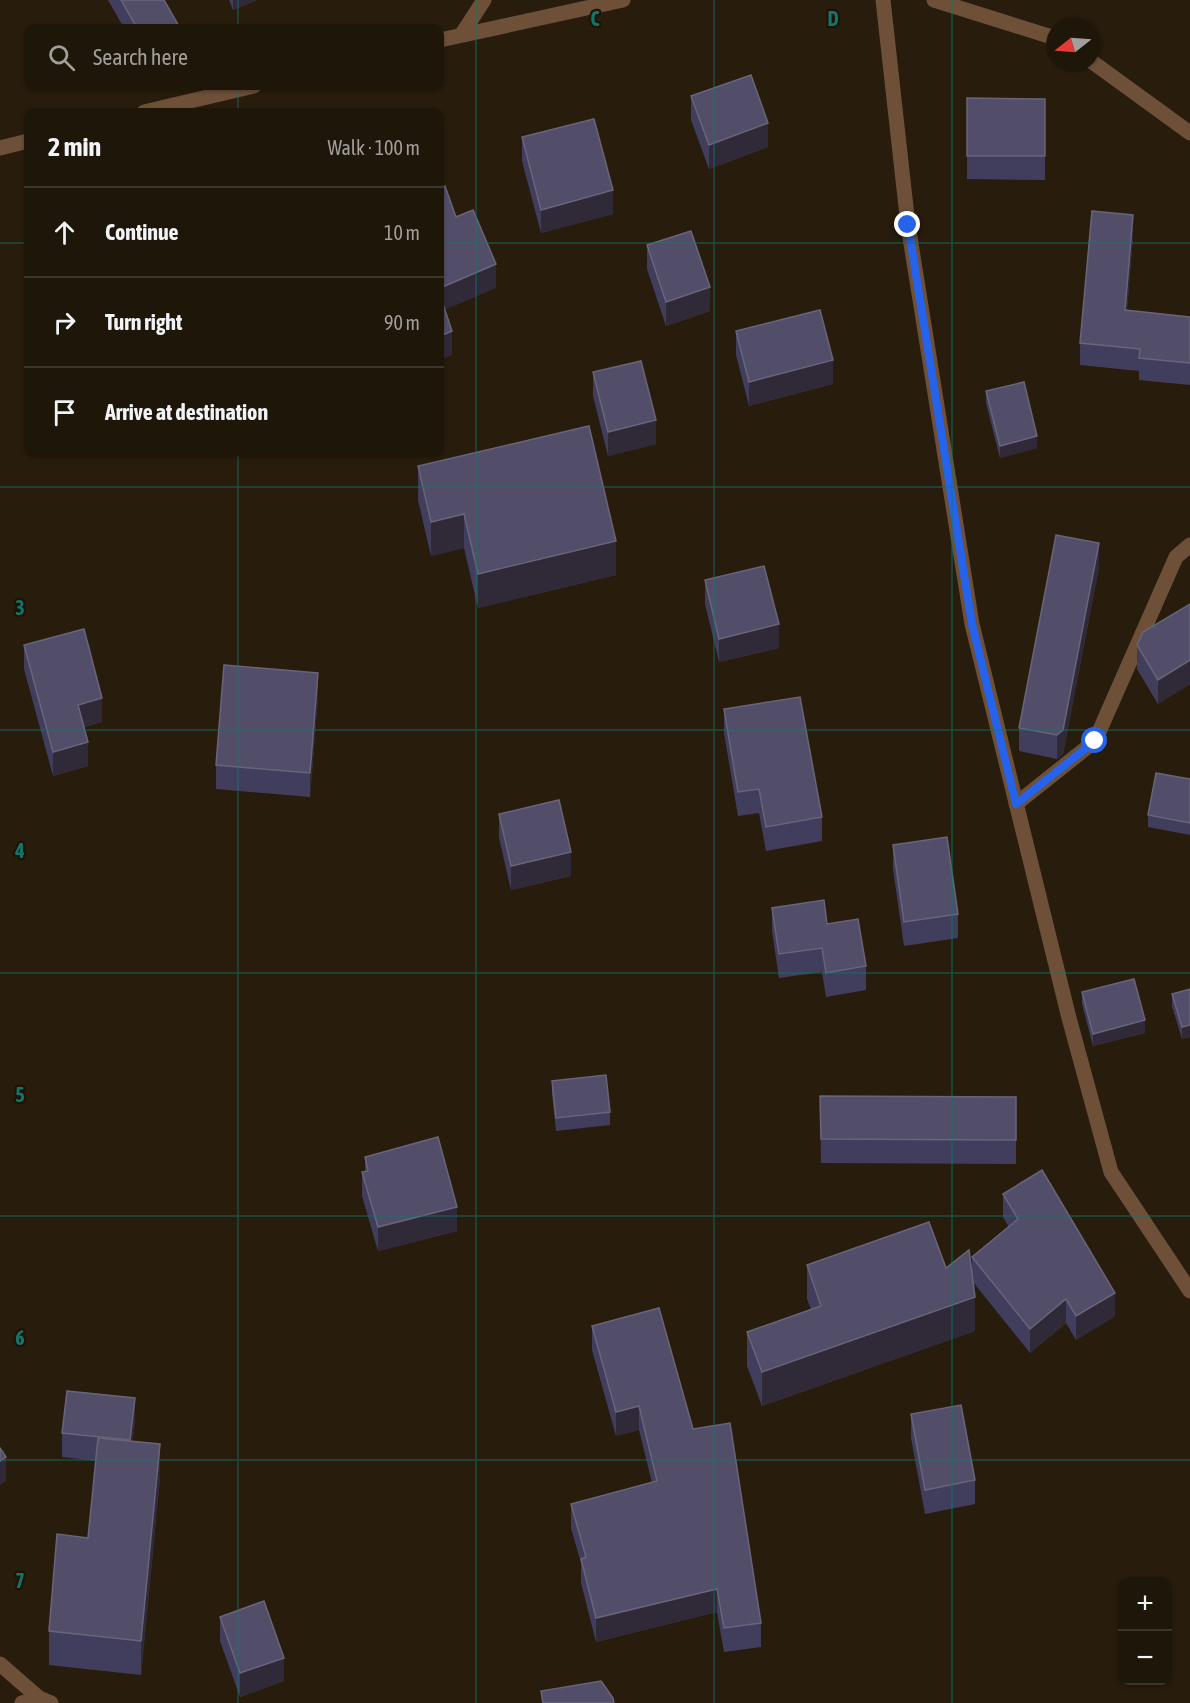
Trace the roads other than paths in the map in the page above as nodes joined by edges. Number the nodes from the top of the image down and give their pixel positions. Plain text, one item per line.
1 (484, 0) edge
2 (623, 0) edge
3 (883, 0) edge
4 (934, 0) edge
5 (462, 34) junction
6 (1046, 35) edge
7 (444, 39) edge
8 (1100, 68) edge
9 (237, 90) edge
10 (161, 108) edge
11 (1190, 133) edge
12 (24, 142) edge
13 (0, 148) edge
14 (1190, 545) edge
15 (1016, 804) junction
16 (1190, 1291) edge
17 (0, 1664) edge
18 (45, 1700) edge
19 (22, 1703) edge

1 - 5 street
2 - 5 street
3 - 15 street
4 - 6 street
5 - 7 street
8 - 11 street
9 - 10 street
12 - 13 street
14 - 15 street
15 - 16 street
17 - 18 street
18 - 19 street

